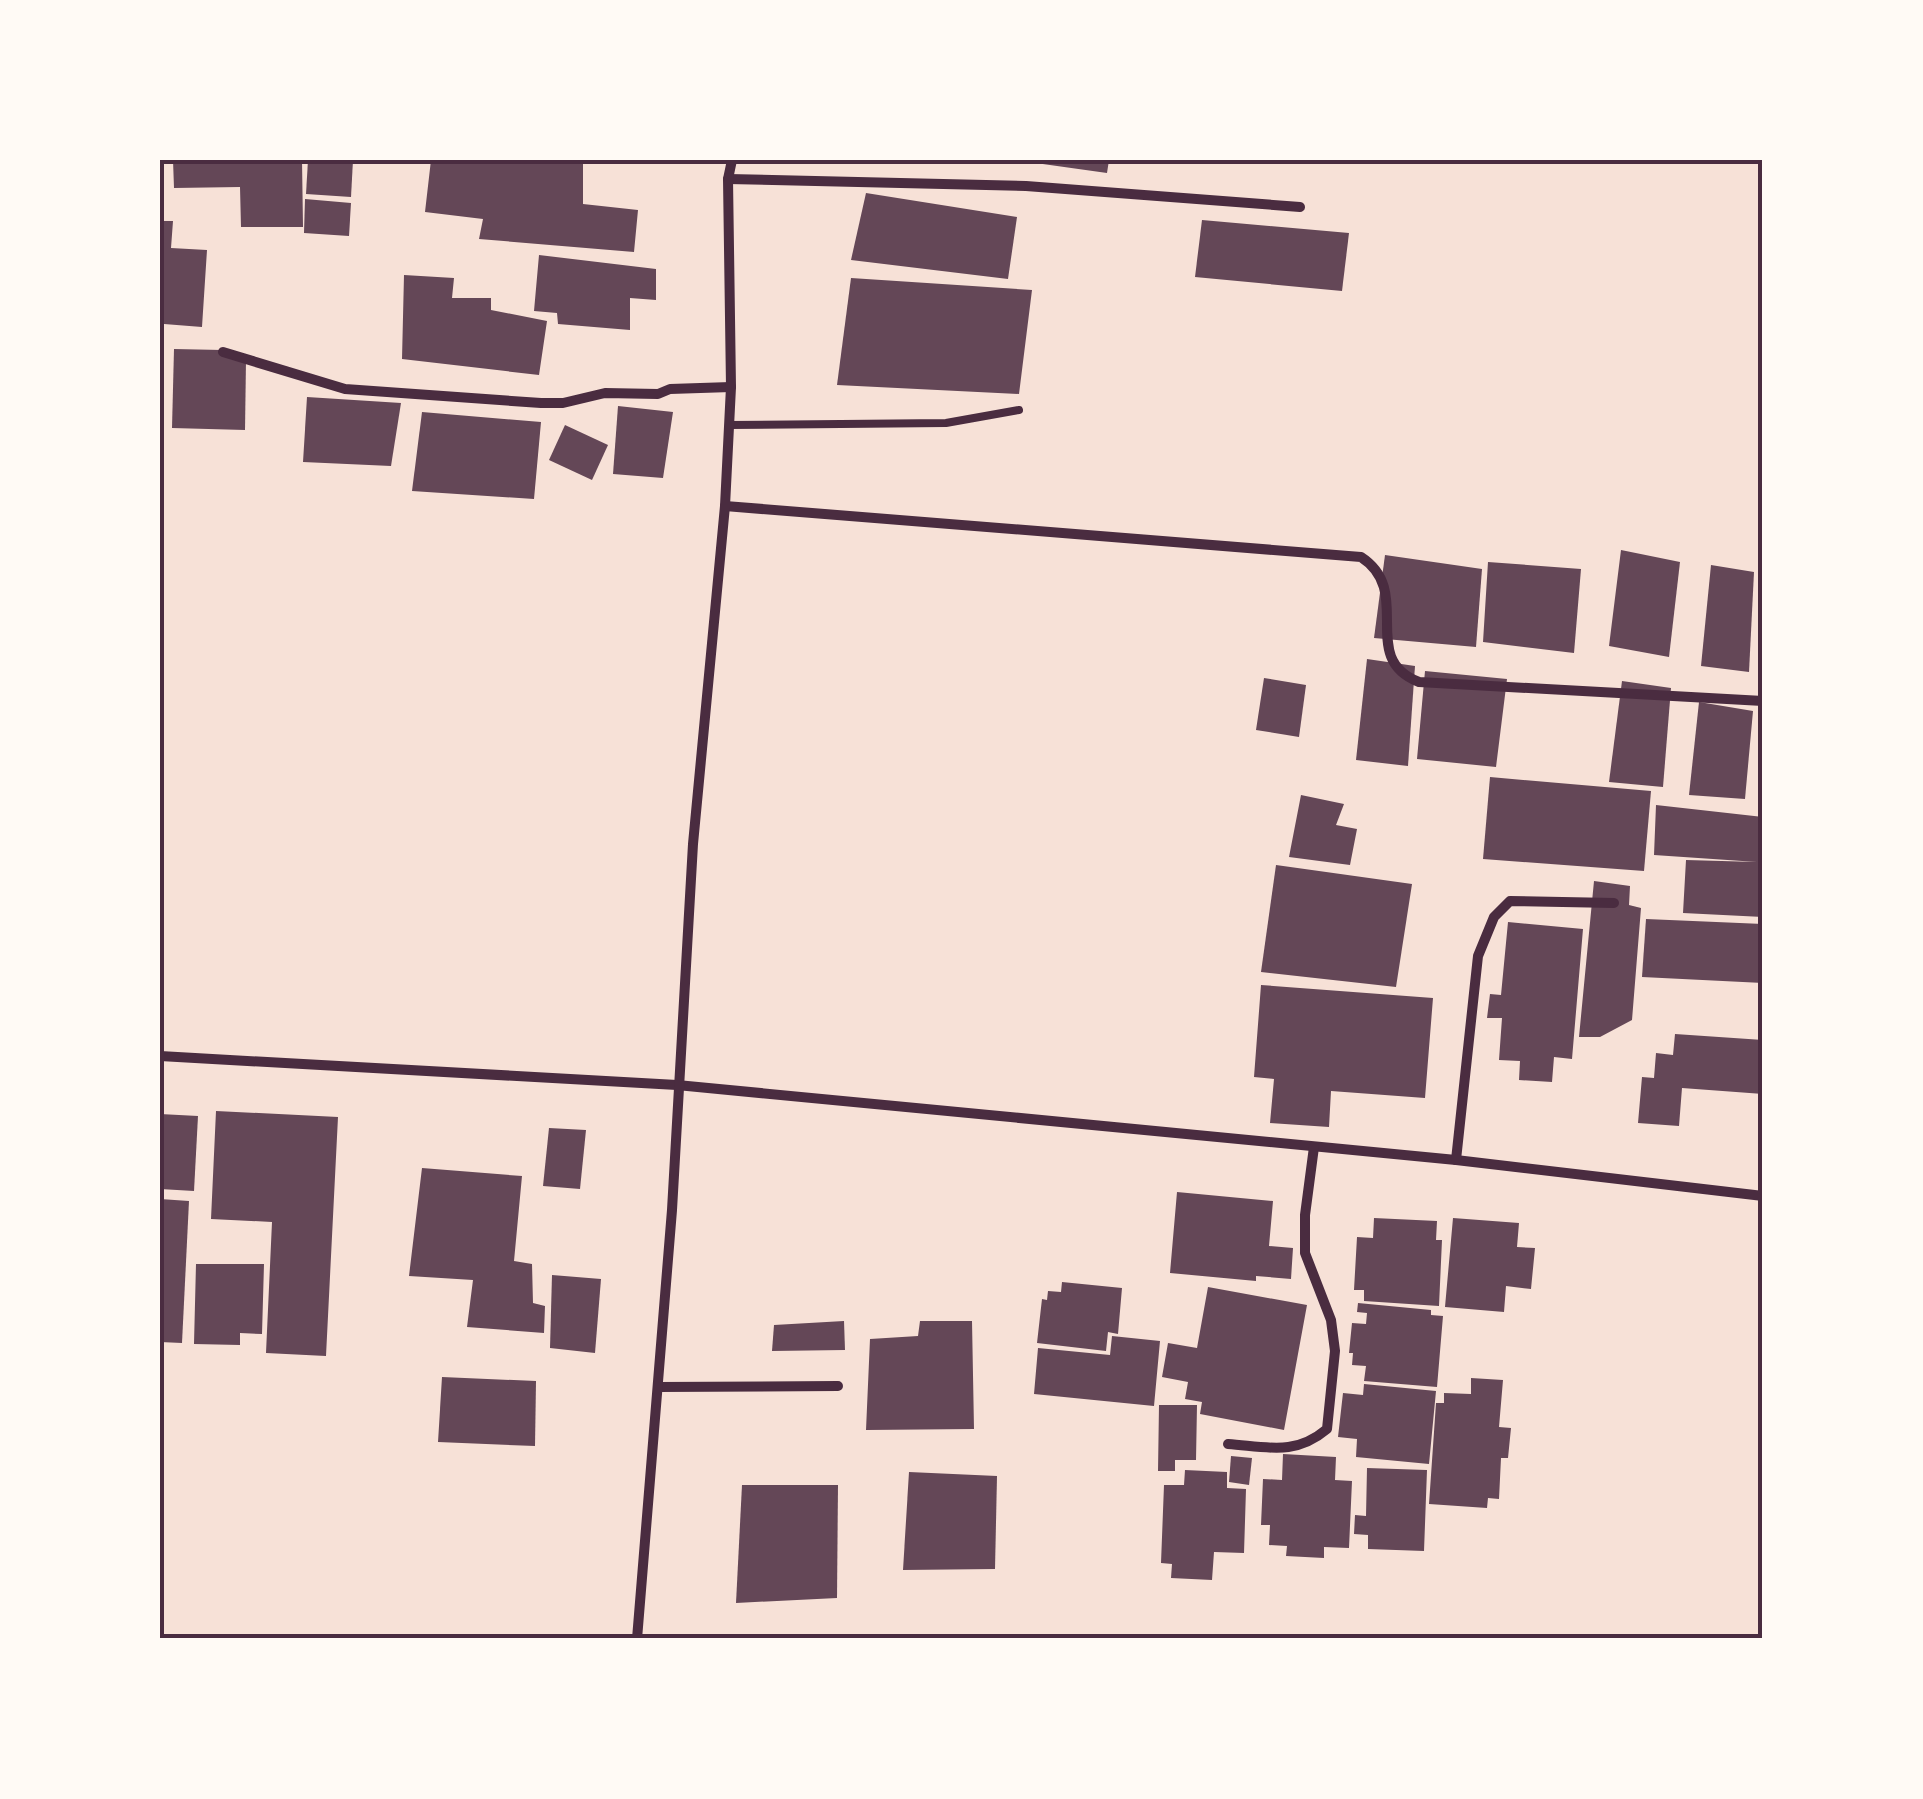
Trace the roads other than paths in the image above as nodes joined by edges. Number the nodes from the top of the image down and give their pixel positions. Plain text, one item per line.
1 (732, 160) edge
2 (728, 180) junction
3 (1300, 207) dead end
4 (223, 352) dead end
5 (731, 388) junction
6 (1019, 410) dead end
7 (729, 425) junction
8 (725, 506) junction
9 (1763, 702) edge
10 (1614, 903) dead end
11 (160, 1056) edge
12 (677, 1085) junction
13 (1314, 1147) junction
14 (1456, 1160) junction
15 (1763, 1196) edge
16 (838, 1386) dead end
17 (658, 1387) junction
18 (1228, 1444) dead end
19 (637, 1639) edge

1 - 2 street
2 - 3 street
2 - 5 street
4 - 5 street
5 - 7 street
6 - 7 lane
7 - 8 street
8 - 9 street
8 - 12 street
10 - 14 street
11 - 12 street
12 - 13 street
12 - 17 street
13 - 14 street
13 - 18 street
14 - 15 street
16 - 17 street
17 - 19 street

